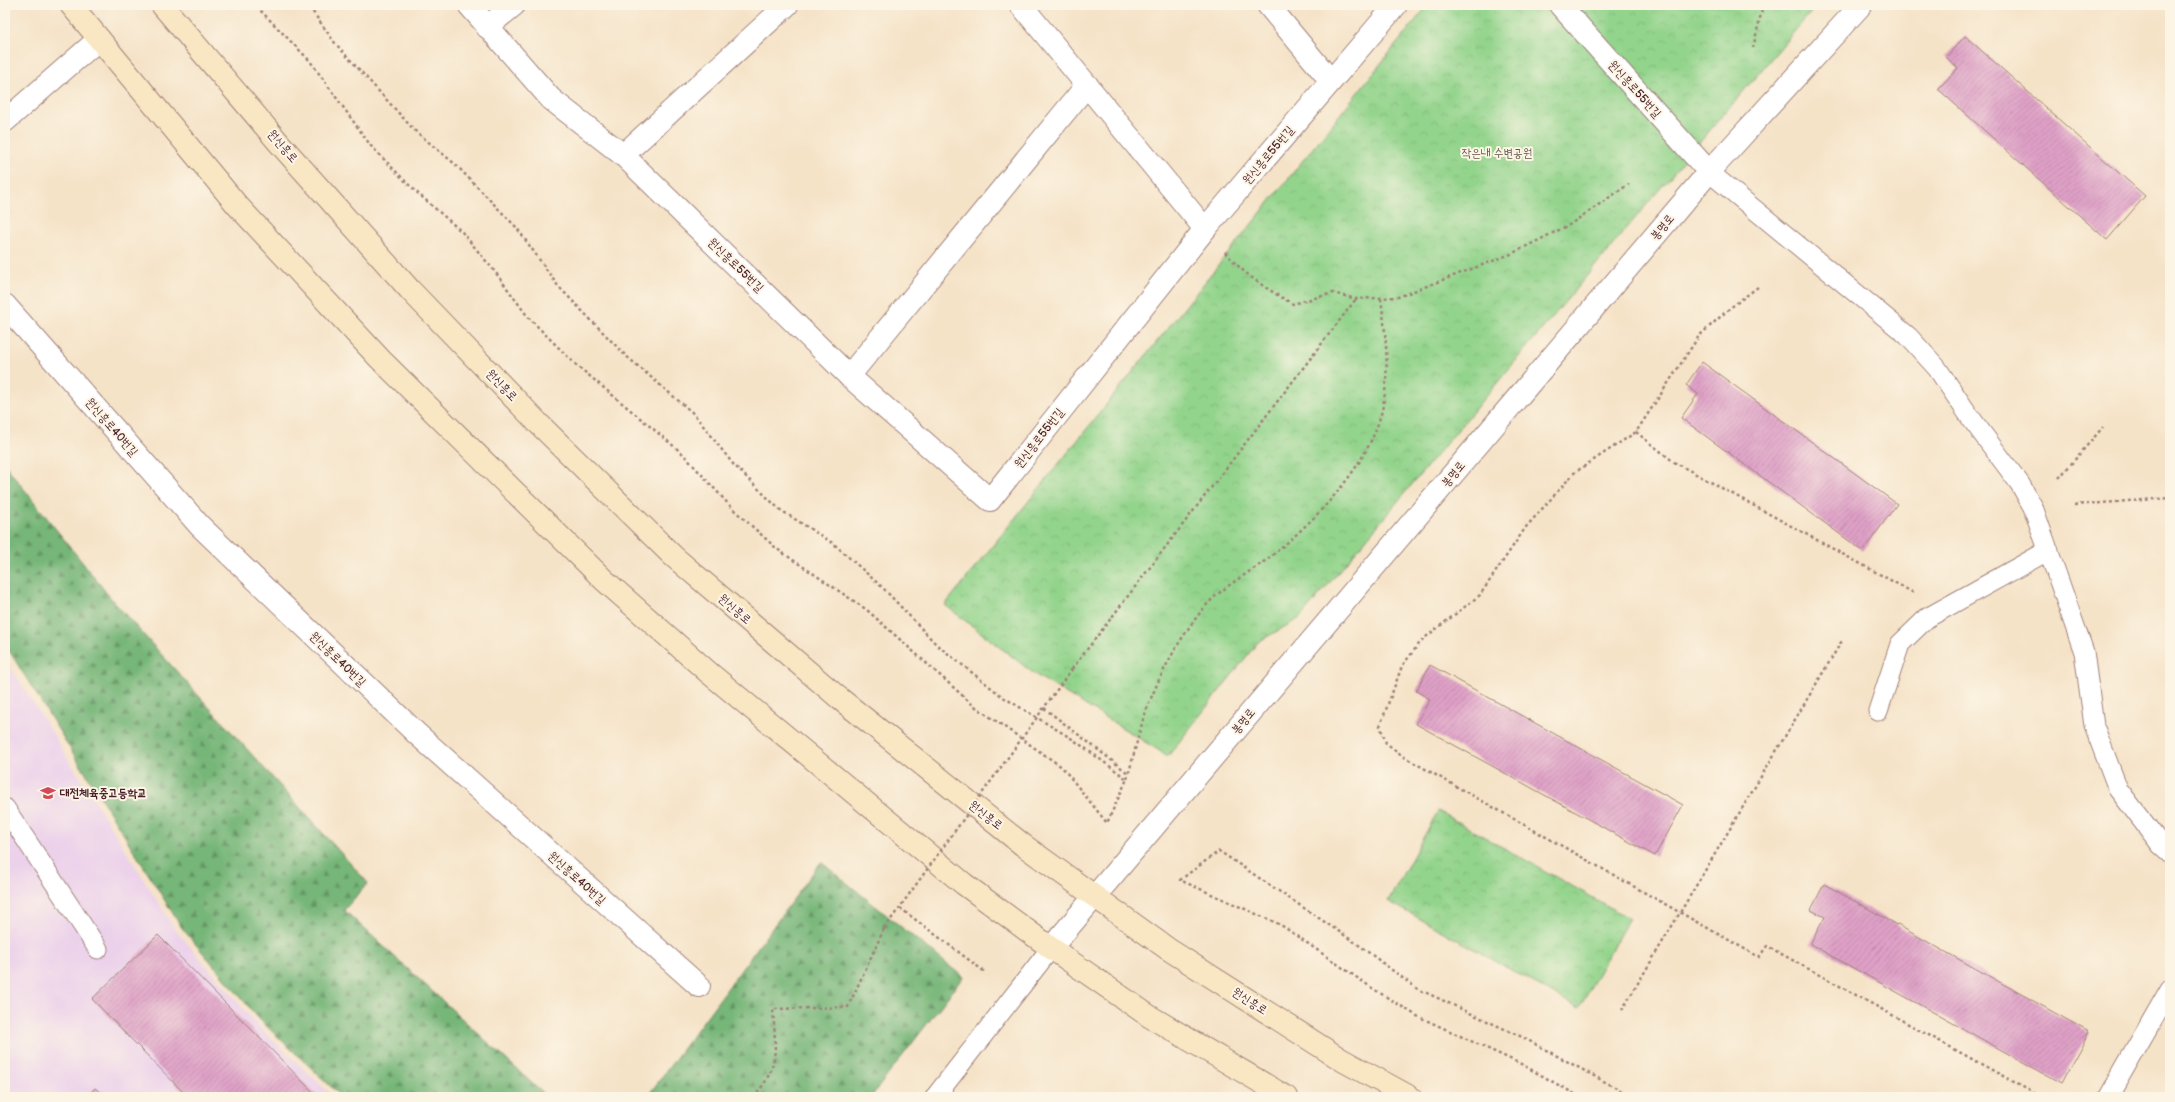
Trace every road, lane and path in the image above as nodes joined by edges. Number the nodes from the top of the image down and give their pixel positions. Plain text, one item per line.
1 (71, 5) edge
2 (162, 5) edge
3 (259, 5) edge
4 (308, 5) edge
5 (469, 5) edge
6 (514, 5) edge
7 (787, 5) edge
8 (1020, 5) edge
9 (1268, 5) edge
10 (1396, 5) edge
11 (1560, 5) edge
12 (1763, 5) edge
13 (1861, 5) edge
14 (487, 27) junction
15 (99, 39) junction
16 (1752, 48) dead end
17 (1330, 80) junction
18 (1087, 85) junction
19 (5, 121) edge
20 (624, 155) junction
21 (1709, 172) junction
22 (1629, 184) dead end
23 (1205, 229) junction
24 (1758, 287) dead end
25 (1356, 299) junction
26 (1380, 299) junction
27 (5, 305) edge
28 (849, 376) junction
29 (2103, 427) dead end
30 (1636, 432) junction
31 (2060, 478) dead end
32 (2170, 498) edge
33 (2074, 505) dead end
34 (2049, 550) junction
35 (1918, 595) dead end
36 (1843, 639) dead end
37 (1044, 708) junction
38 (1878, 712) dead end
39 (1128, 774) junction
40 (1127, 779) junction
41 (5, 808) edge
42 (2170, 853) edge
43 (1095, 897) junction
44 (900, 908) junction
45 (1681, 913) junction
46 (1051, 948) junction
47 (98, 949) dead end
48 (985, 972) dead end
49 (699, 986) dead end
50 (2170, 989) edge
51 (1622, 1010) dead end
52 (753, 1097) edge
53 (935, 1097) edge
54 (1286, 1097) edge
55 (1410, 1097) edge
56 (1580, 1097) edge
57 (1633, 1097) edge
58 (2041, 1097) edge
59 (2108, 1097) edge

1 - 15 street
2 - 43 street, 원신흥로
3 - 40 path
4 - 40 path
5 - 14 street, 원신흥로55번길
6 - 14 street
7 - 20 street
8 - 18 street
9 - 17 street
10 - 17 street, 원신흥로55번길
11 - 21 street, 원신흥로55번길
12 - 16 path
13 - 21 street, 봉명로
14 - 20 street, 원신흥로55번길
15 - 19 street
15 - 46 street
17 - 23 street, 원신흥로55번길
18 - 23 street
18 - 28 street
20 - 28 street, 원신흥로55번길
21 - 34 lane
21 - 43 street, 봉명로
22 - 26 path
23 - 25 path
23 - 28 street, 원신흥로55번길
24 - 30 path
25 - 26 path
25 - 37 path, bridge
26 - 39 path
27 - 49 street, 원신흥로40번길
29 - 31 path
30 - 35 path
30 - 45 path
32 - 33 path
34 - 38 lane
34 - 42 lane
36 - 45 path
37 - 39 path
37 - 44 path, bridge
39 - 40 path
41 - 47 lane
43 - 46 street, 봉명로
43 - 55 street, 원신흥로
44 - 48 path
44 - 52 path, bridge
45 - 51 path
45 - 58 path
46 - 53 lane
46 - 54 street
50 - 59 lane
56 - 57 path

